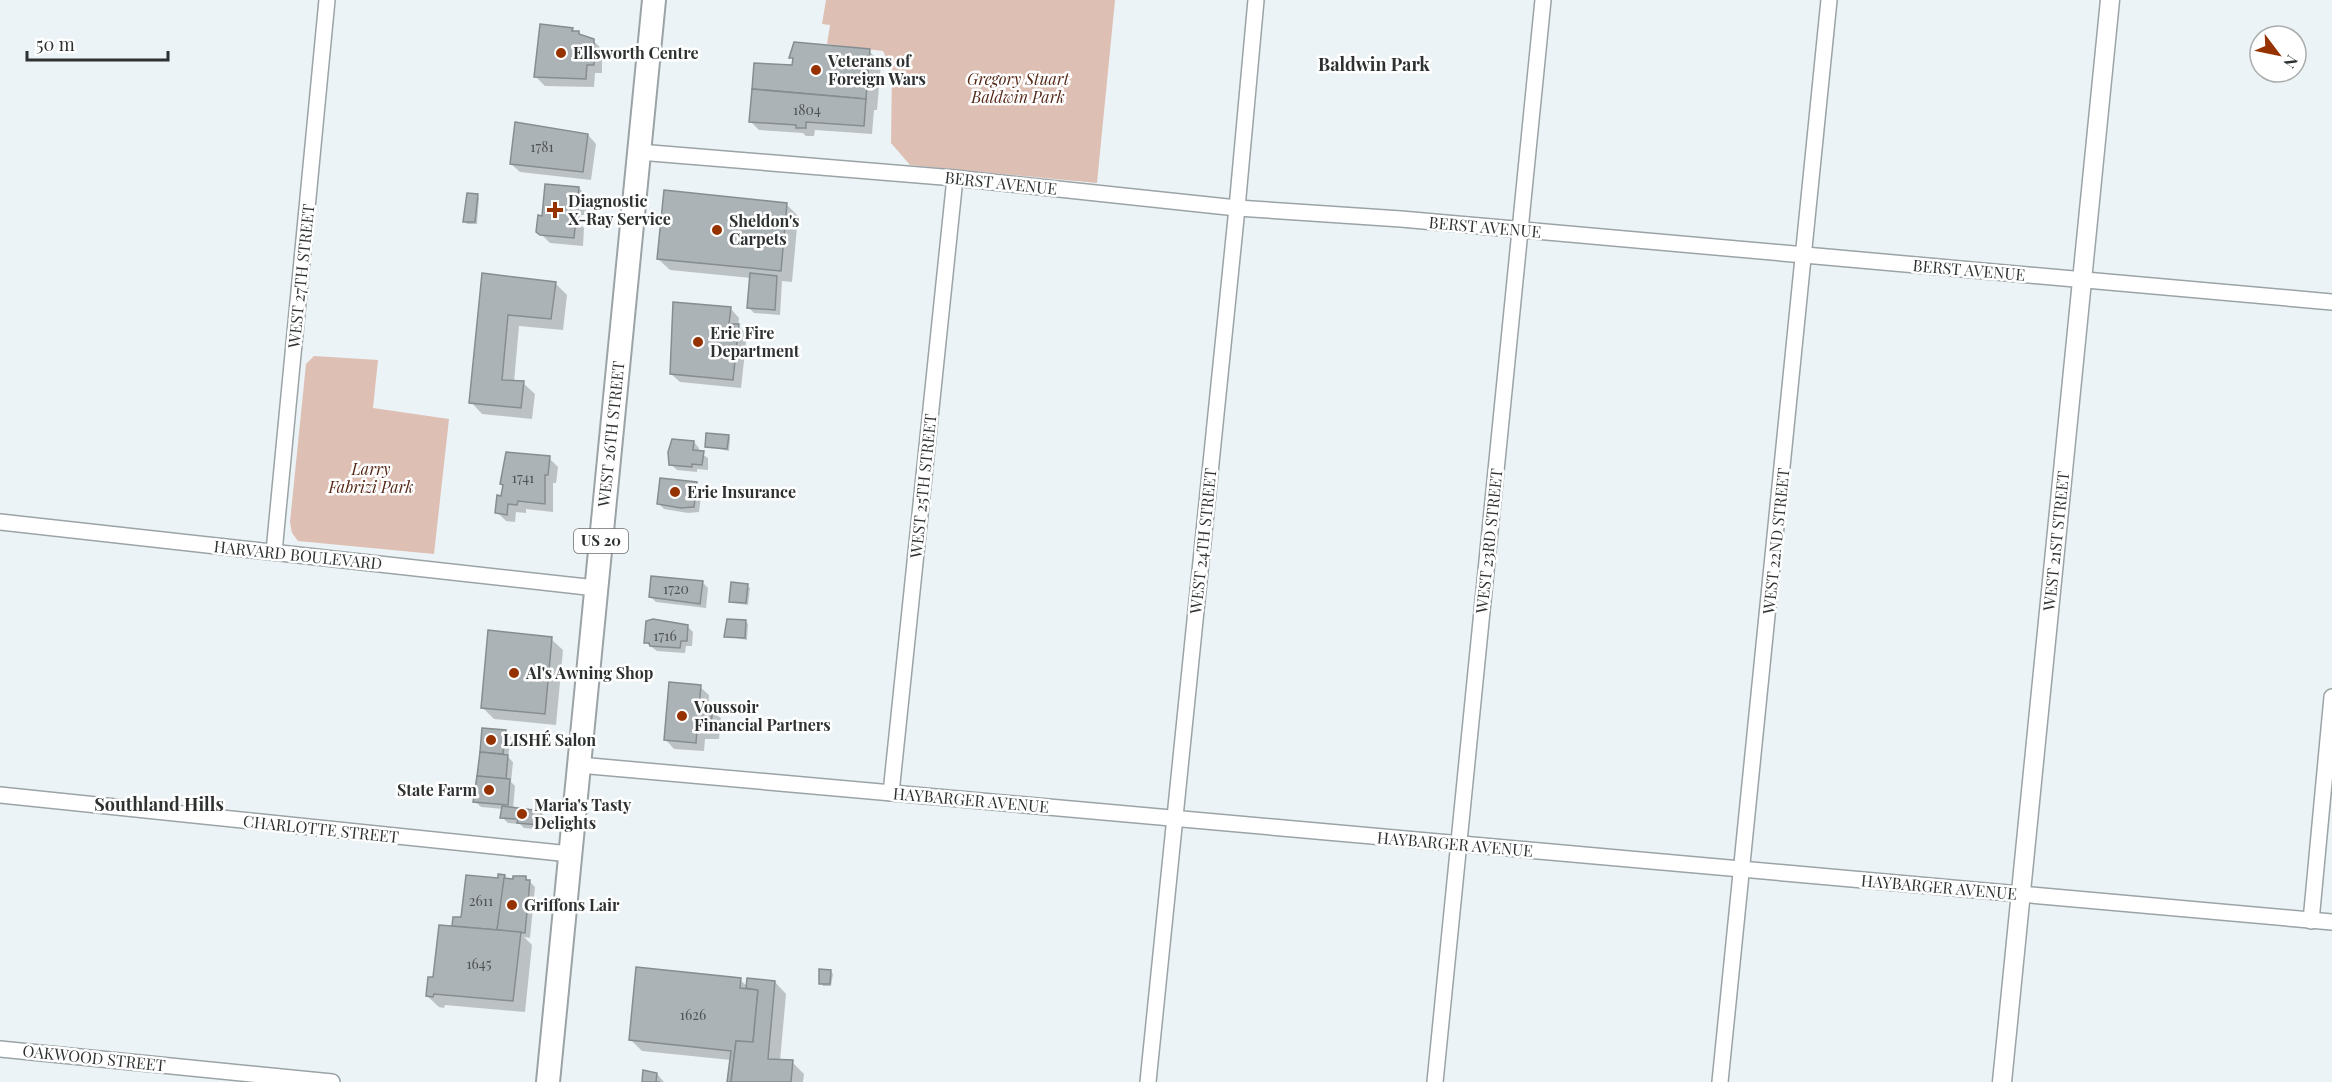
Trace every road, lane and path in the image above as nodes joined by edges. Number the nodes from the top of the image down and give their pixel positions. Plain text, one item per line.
1 (327, 0) edge
2 (654, 0) edge
3 (1256, 0) edge
4 (1543, 0) edge
5 (1830, 0) edge
6 (2110, 0) edge
7 (639, 152) junction
8 (955, 178) junction
9 (1237, 208) junction
10 (1520, 230) junction
11 (1805, 255) junction
12 (2082, 280) junction
13 (2332, 302) edge
14 (0, 522) edge
15 (274, 552) junction
16 (596, 588) junction
17 (2332, 697) edge
18 (579, 765) junction
19 (891, 793) junction
20 (0, 795) edge
21 (1174, 819) junction
22 (1459, 844) junction
23 (570, 854) junction
24 (1742, 870) junction
25 (2020, 894) junction
26 (2312, 921) junction
27 (2332, 922) edge
28 (0, 1049) edge
29 (332, 1082) edge
30 (548, 1082) edge
31 (1148, 1082) edge
32 (1435, 1082) edge
33 (1720, 1082) edge
34 (2001, 1082) edge

1 - 15 street, WEST 27TH STREET
2 - 7 main road, WEST 26TH STREET / US 20
3 - 9 street, WEST 24TH STREET
4 - 10 street, WEST 23RD STREET
5 - 11 street, WEST 22ND STREET
6 - 12 street, WEST 21ST STREET
7 - 8 street, BERST AVENUE
7 - 16 main road, WEST 26TH STREET / US 20
8 - 9 street, BERST AVENUE
8 - 19 street, WEST 25TH STREET
9 - 10 street, BERST AVENUE
9 - 21 street, WEST 24TH STREET
10 - 11 street, BERST AVENUE
10 - 22 street, WEST 23RD STREET
11 - 12 street, BERST AVENUE
11 - 24 street, WEST 22ND STREET
12 - 13 street, BERST AVENUE
12 - 25 street, WEST 21ST STREET
14 - 15 street, HARVARD BOULEVARD
15 - 16 street, HARVARD BOULEVARD
16 - 18 main road, WEST 26TH STREET / US 20
17 - 26 street
18 - 19 street, HAYBARGER AVENUE
18 - 23 main road, WEST 26TH STREET / US 20
19 - 21 street, HAYBARGER AVENUE
20 - 23 street, CHARLOTTE STREET
21 - 22 street, HAYBARGER AVENUE
21 - 31 street, WEST 24TH STREET
22 - 24 street, HAYBARGER AVENUE
22 - 32 street, WEST 23RD STREET
23 - 30 main road, WEST 26TH STREET / US 20
24 - 25 street, HAYBARGER AVENUE
24 - 33 street, WEST 22ND STREET
25 - 26 street, HAYBARGER AVENUE
25 - 34 street, WEST 21ST STREET
26 - 27 street, HAYBARGER AVENUE
28 - 29 street, OAKWOOD STREET

